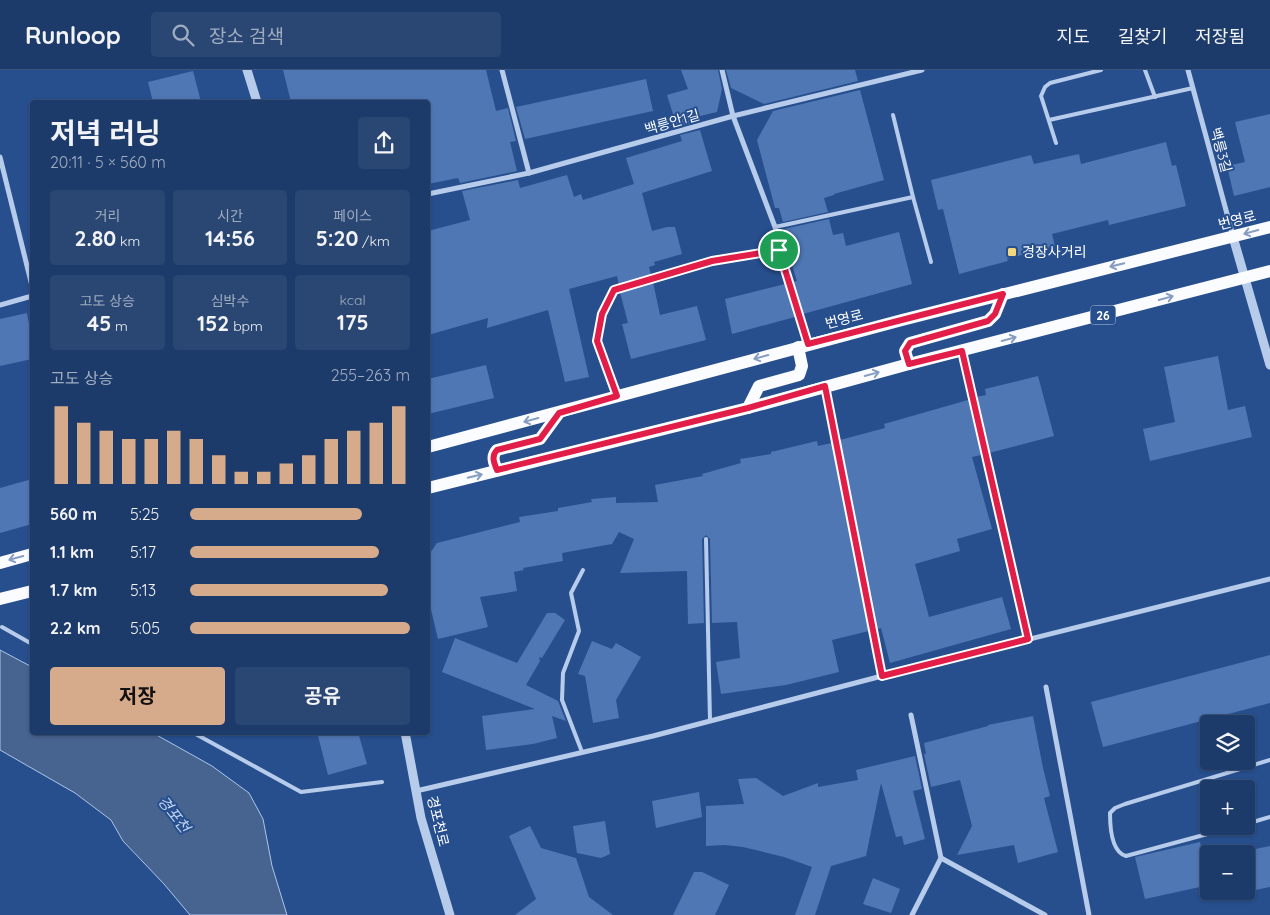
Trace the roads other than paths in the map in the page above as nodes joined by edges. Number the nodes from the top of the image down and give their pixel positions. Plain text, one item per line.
1 (247, 70) edge
2 (502, 70) edge
3 (722, 70) edge
4 (922, 70) edge
5 (1101, 70) edge
6 (1144, 70) edge
7 (1188, 70) edge
8 (1193, 88) junction
9 (1155, 97) junction
10 (255, 100) edge
11 (733, 116) junction
12 (893, 116) dead end
13 (1049, 120) junction
14 (1056, 143) dead end
15 (0, 157) edge
16 (529, 173) junction
17 (430, 194) edge
18 (913, 197) junction
19 (775, 227) junction
20 (1270, 227) edge
21 (1233, 237) junction
22 (779, 250) junction
23 (931, 262) dead end
24 (1270, 271) edge
25 (30, 278) edge
26 (1245, 278) junction
27 (1003, 294) junction
28 (30, 297) edge
29 (0, 305) edge
30 (803, 346) junction
31 (962, 351) junction
32 (909, 364) junction
33 (1270, 365) edge
34 (825, 386) junction
35 (617, 396) junction
36 (748, 408) junction
37 (559, 413) junction
38 (430, 446) edge
39 (497, 470) junction
40 (430, 487) edge
41 (706, 540) dead end
42 (30, 554) edge
43 (0, 562) edge
44 (583, 570) dead end
45 (1270, 579) edge
46 (30, 591) edge
47 (0, 599) edge
48 (2, 627) dead end
49 (1028, 639) junction
50 (30, 643) edge
51 (882, 676) junction
52 (1046, 687) dead end
53 (911, 714) dead end
54 (710, 721) junction
55 (197, 735) edge
56 (406, 735) edge
57 (582, 752) junction
58 (1270, 760) edge
59 (1204, 780) edge
60 (1200, 781) edge
61 (382, 782) dead end
62 (416, 791) junction
63 (1270, 817) edge
64 (1255, 821) edge
65 (1204, 835) edge
66 (941, 858) junction
67 (450, 915) edge
68 (912, 915) edge
69 (1045, 915) edge
70 (1089, 915) edge

1 - 10 street
2 - 16 street
3 - 11 street
4 - 11 street, 백릉안1길
5 - 13 lane
6 - 9 lane
7 - 8 street, 백릉3길
8 - 9 lane
8 - 21 street, 백릉3길
9 - 13 lane
11 - 16 street, 백릉안1길
11 - 19 street
12 - 18 lane
13 - 14 lane
15 - 25 street
16 - 17 street, 백릉안1길
18 - 19 lane
18 - 23 lane
19 - 22 street
20 -> 21 main road, 번영로
21 - 26 street
21 -> 27 main road, 번영로
22 - 30 street
22 - 35 lane
24 - 26 main road, 26
31 -> 26 main road, 26
26 - 33 street
27 - 30 main road, 번영로
27 - 32 main road
28 - 29 street
30 -> 35 main road, 번영로
30 - 36 main road
31 - 32 main road, 26
31 - 49 street
34 -> 32 main road, 26
34 - 36 main road, 26
34 - 51 street
35 - 37 main road, 번영로
36 - 39 main road, 26
37 -> 38 main road, 번영로
37 - 39 main road
40 -> 39 main road, 26
41 - 54 lane
42 -> 43 main road
44 - 57 lane
45 - 49 street
46 - 47 main road
48 - 50 lane
49 - 51 street
51 - 54 street
52 - 70 street
53 - 66 street
54 - 57 street
55 - 61 lane
56 - 62 street, 경포천로
57 - 62 street
58 - 59 lane
60 - 65 lane
62 - 67 street, 경포천로
63 - 64 lane
66 - 68 street
66 - 69 street

